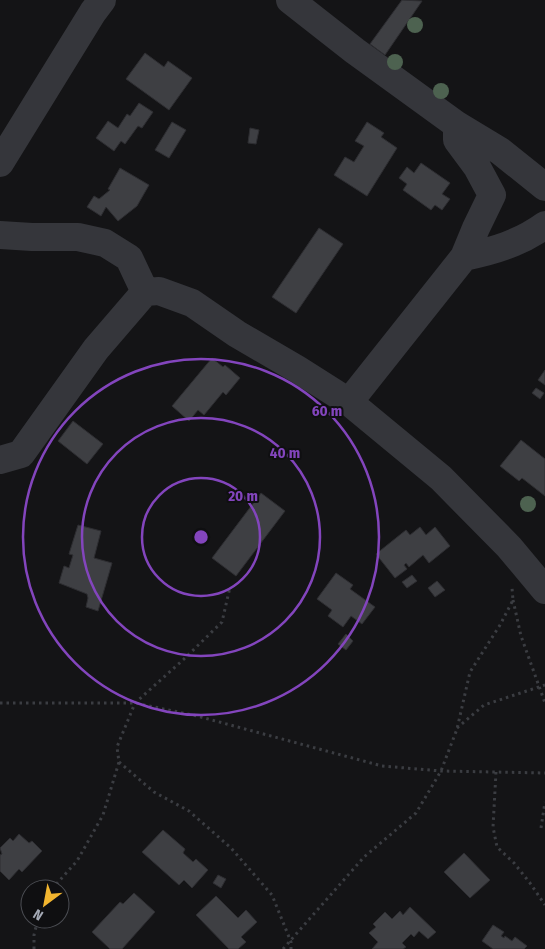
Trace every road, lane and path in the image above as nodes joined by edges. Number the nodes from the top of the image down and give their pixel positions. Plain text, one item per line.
1 (102, 0) edge
2 (290, 0) edge
3 (457, 125) junction
4 (0, 163) edge
5 (545, 187) edge
6 (545, 225) edge
7 (0, 235) edge
8 (464, 258) junction
9 (145, 292) junction
10 (349, 402) junction
11 (0, 460) edge
12 (511, 583) dead end
13 (230, 587) dead end
14 (545, 590) edge
15 (513, 600) junction
16 (545, 685) edge
17 (538, 686) junction
18 (0, 702) edge
19 (135, 703) junction
20 (545, 703) edge
21 (457, 728) junction
22 (119, 762) junction
23 (441, 771) junction
24 (496, 772) junction
25 (545, 773) edge
26 (545, 802) edge
27 (540, 828) dead end
28 (61, 879) edge
29 (545, 905) edge
30 (36, 929) edge
31 (291, 942) junction
32 (34, 949) edge
33 (283, 949) edge
34 (291, 949) edge

1 - 4 street
2 - 3 street
3 - 5 street
3 - 8 street
6 - 8 street
7 - 9 street
8 - 10 street
9 - 10 street
9 - 11 street
10 - 14 street
12 - 15 path
13 - 19 path
15 - 17 path
15 - 21 path
16 - 17 path
17 - 20 path
17 - 21 path
18 - 19 path
19 - 22 path
19 - 23 path
21 - 23 path
22 - 28 path
22 - 31 path
23 - 24 path
23 - 31 path
24 - 25 path
24 - 29 path
26 - 27 path
30 - 32 path
31 - 33 path
31 - 34 path

